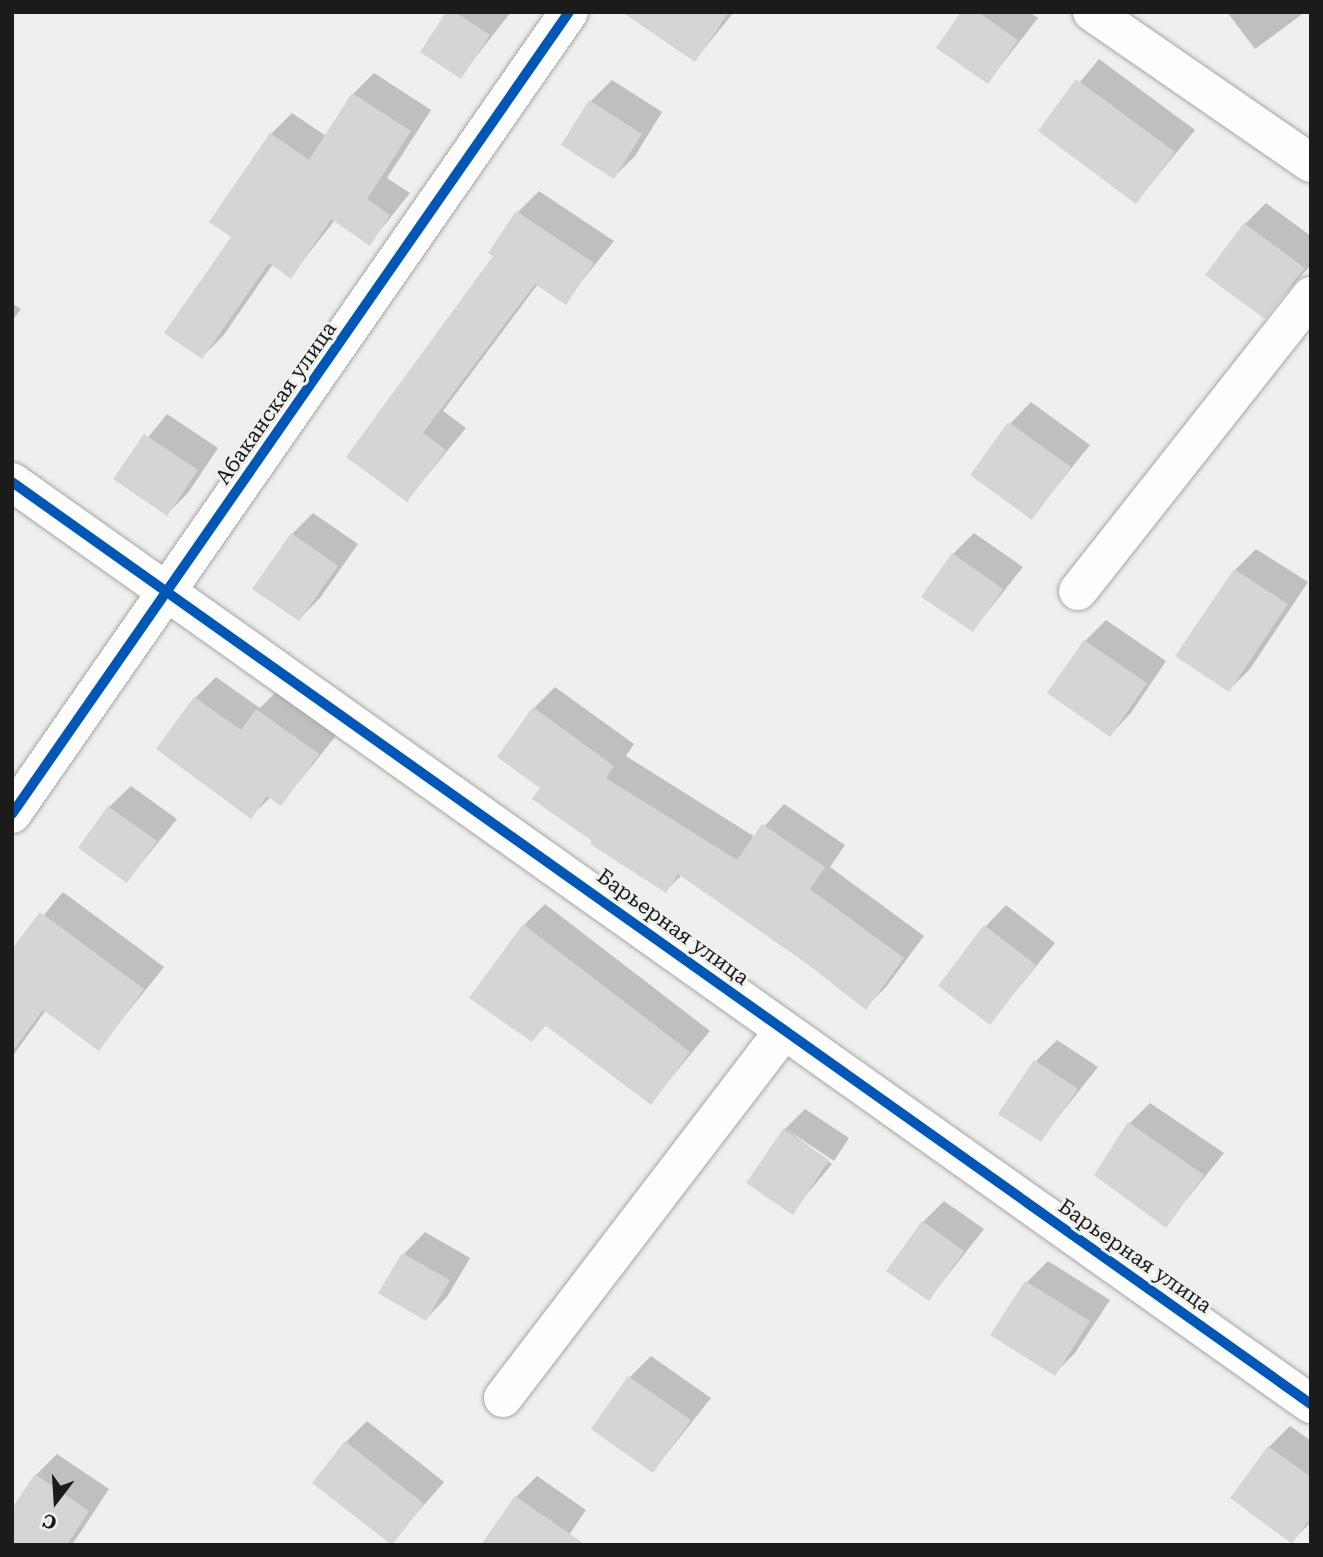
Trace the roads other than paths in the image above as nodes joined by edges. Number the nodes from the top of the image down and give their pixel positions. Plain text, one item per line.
1 (569, 12) edge
2 (1092, 12) edge
3 (1311, 163) edge
4 (1311, 296) edge
5 (12, 482) edge
6 (170, 590) junction
7 (1077, 591) dead end
8 (12, 814) edge
9 (784, 1031) junction
10 (503, 1398) dead end
11 (1311, 1404) edge

1 - 6 street, Абаканская улица
2 - 3 street
4 - 7 street
5 - 6 street, Барьерная улица
6 - 8 street, Абаканская улица
6 - 9 street, Барьерная улица
9 - 10 street
9 - 11 street, Барьерная улица

